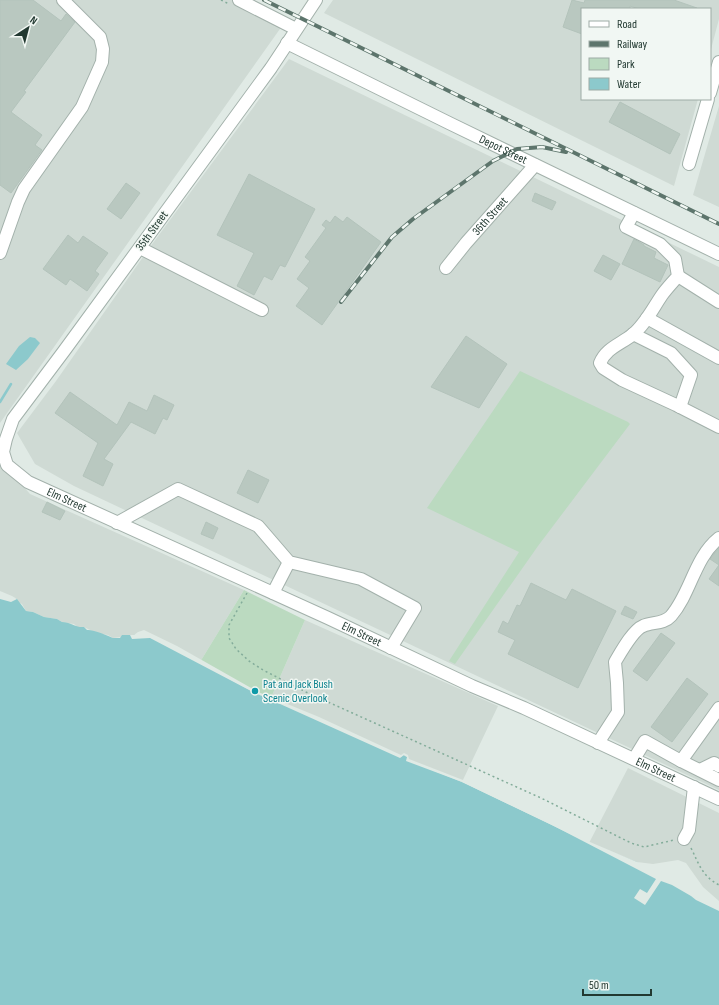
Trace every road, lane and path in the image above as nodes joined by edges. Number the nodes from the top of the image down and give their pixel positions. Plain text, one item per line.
1 (63, 0) edge
2 (221, 0) edge
3 (316, 0) edge
4 (237, 3) edge
5 (296, 29) junction
6 (287, 43) junction
7 (719, 62) edge
8 (711, 90) edge
9 (708, 100) edge
10 (689, 164) dead end
11 (535, 165) junction
12 (634, 213) junction
13 (140, 248) junction
14 (0, 253) edge
15 (719, 254) edge
16 (446, 268) dead end
17 (678, 276) junction
18 (719, 302) edge
19 (262, 310) dead end
20 (646, 318) junction
21 (633, 334) junction
22 (719, 358) edge
23 (680, 407) junction
24 (5, 423) edge
25 (719, 427) edge
26 (7, 465) joint
27 (117, 523) junction
28 (719, 538) edge
29 (289, 562) junction
30 (249, 589) dead end
31 (273, 593) junction
32 (391, 648) junction
33 (719, 708) edge
34 (598, 742) junction
35 (634, 759) junction
36 (681, 761) junction
37 (719, 766) edge
38 (700, 770) junction
39 (719, 780) edge
40 (694, 787) junction
41 (719, 799) edge
42 (684, 839) junction
43 (719, 884) edge

1 - 14 street
2 - 4 path
3 - 5 street, 35th Street
4 - 5 street
5 - 6 street, 35th Street
6 - 11 street, Depot Street
6 - 13 street, 35th Street
7 - 8 street
9 - 10 street
11 - 12 street, Depot Street
11 - 16 street, 36th Street
12 - 15 street, Depot Street
12 - 17 street
13 - 19 street
13 - 24 street, 35th Street
17 - 18 street
17 - 20 street
20 - 21 street
20 - 22 street
21 - 23 street
21 - 23 street
23 - 25 street
24 - 26 street, 35th Street
26 - 27 street, Elm Street
27 - 29 street
27 - 31 street, Elm Street
28 - 34 street
29 - 31 street
29 - 32 street
30 - 42 path
31 - 32 street, Elm Street
32 - 34 street, Elm Street
33 - 36 street
34 - 35 street, Elm Street
35 - 36 street
35 - 40 street, Elm Street
36 - 38 street
37 - 38 street
38 - 39 street
40 - 41 street, Elm Street
40 - 42 street
42 - 43 path

